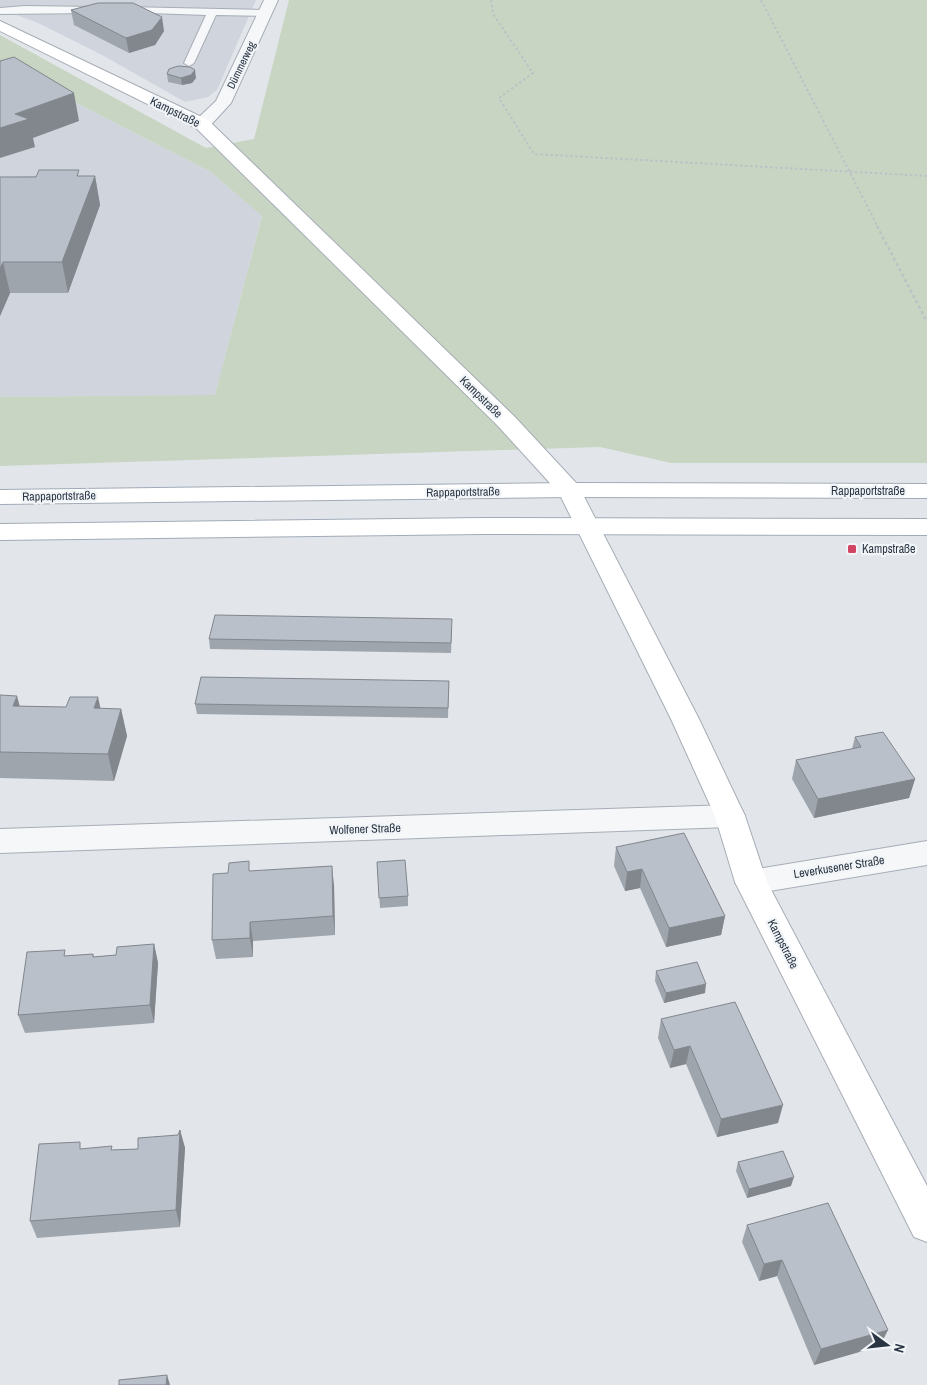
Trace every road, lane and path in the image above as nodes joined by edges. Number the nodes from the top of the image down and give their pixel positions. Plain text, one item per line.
1 (491, 0) edge
2 (761, 0) edge
3 (269, 6) edge
4 (0, 11) edge
5 (212, 12) junction
6 (0, 25) edge
7 (189, 63) dead end
8 (202, 124) junction
9 (850, 171) junction
10 (927, 176) edge
11 (927, 322) edge
12 (570, 490) junction
13 (927, 491) edge
14 (0, 497) edge
15 (589, 526) junction
16 (927, 527) edge
17 (0, 532) edge
18 (730, 816) junction
19 (0, 841) edge
20 (927, 853) edge
21 (751, 882) junction
22 (927, 1224) edge

1 - 9 path
2 - 9 path
3 - 5 lane
3 - 8 street, Dümmerweg
4 - 5 lane
5 - 7 lane
6 - 8 street, Kampstraße
8 - 12 street, Kampstraße
9 - 10 path
9 - 11 path
12 - 13 street, Rappaportstraße
12 - 14 street, Rappaportstraße
12 - 15 street, Kampstraße
15 - 16 street
15 - 17 street
15 - 18 street, Kampstraße
18 - 19 street, Wolfener Straße
18 - 21 street, Kampstraße
20 - 21 street, Leverkusener Straße
21 - 22 street, Kampstraße

